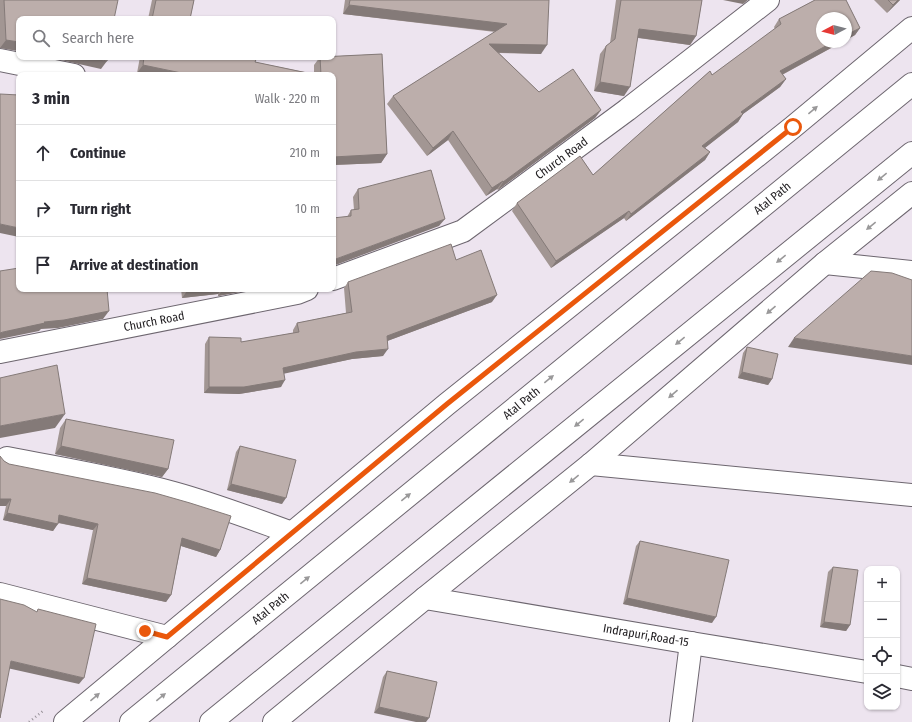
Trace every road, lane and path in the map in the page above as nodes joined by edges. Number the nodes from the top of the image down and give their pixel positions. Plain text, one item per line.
1 (768, 0) edge
2 (912, 28) edge
3 (0, 60) edge
4 (59, 72) edge
5 (912, 84) edge
6 (912, 153) edge
7 (912, 192) edge
8 (825, 263) junction
9 (912, 272) edge
10 (336, 278) edge
11 (298, 292) edge
12 (0, 352) edge
13 (7, 458) dead end
14 (591, 464) junction
15 (912, 495) edge
16 (292, 533) junction
17 (0, 594) edge
18 (425, 598) junction
19 (167, 637) junction
20 (691, 643) junction
21 (864, 672) edge
22 (900, 677) edge
23 (912, 679) edge
24 (64, 722) edge
25 (131, 722) edge
26 (211, 722) edge
27 (274, 722) edge
28 (681, 722) edge

1 - 10 street, Church Road
16 -> 2 street
3 - 4 street
25 -> 5 street, Atal Path
6 -> 26 street
7 -> 8 street
8 - 9 street
8 -> 14 street
11 - 12 street, Church Road
13 - 16 street
14 - 15 street
14 -> 18 street
16 - 19 street
17 - 19 street
18 - 20 street, Indrapuri,Road-15
18 - 27 street
24 -> 19 street
20 - 21 street, Indrapuri,Road-15
20 - 28 street
22 - 23 street

